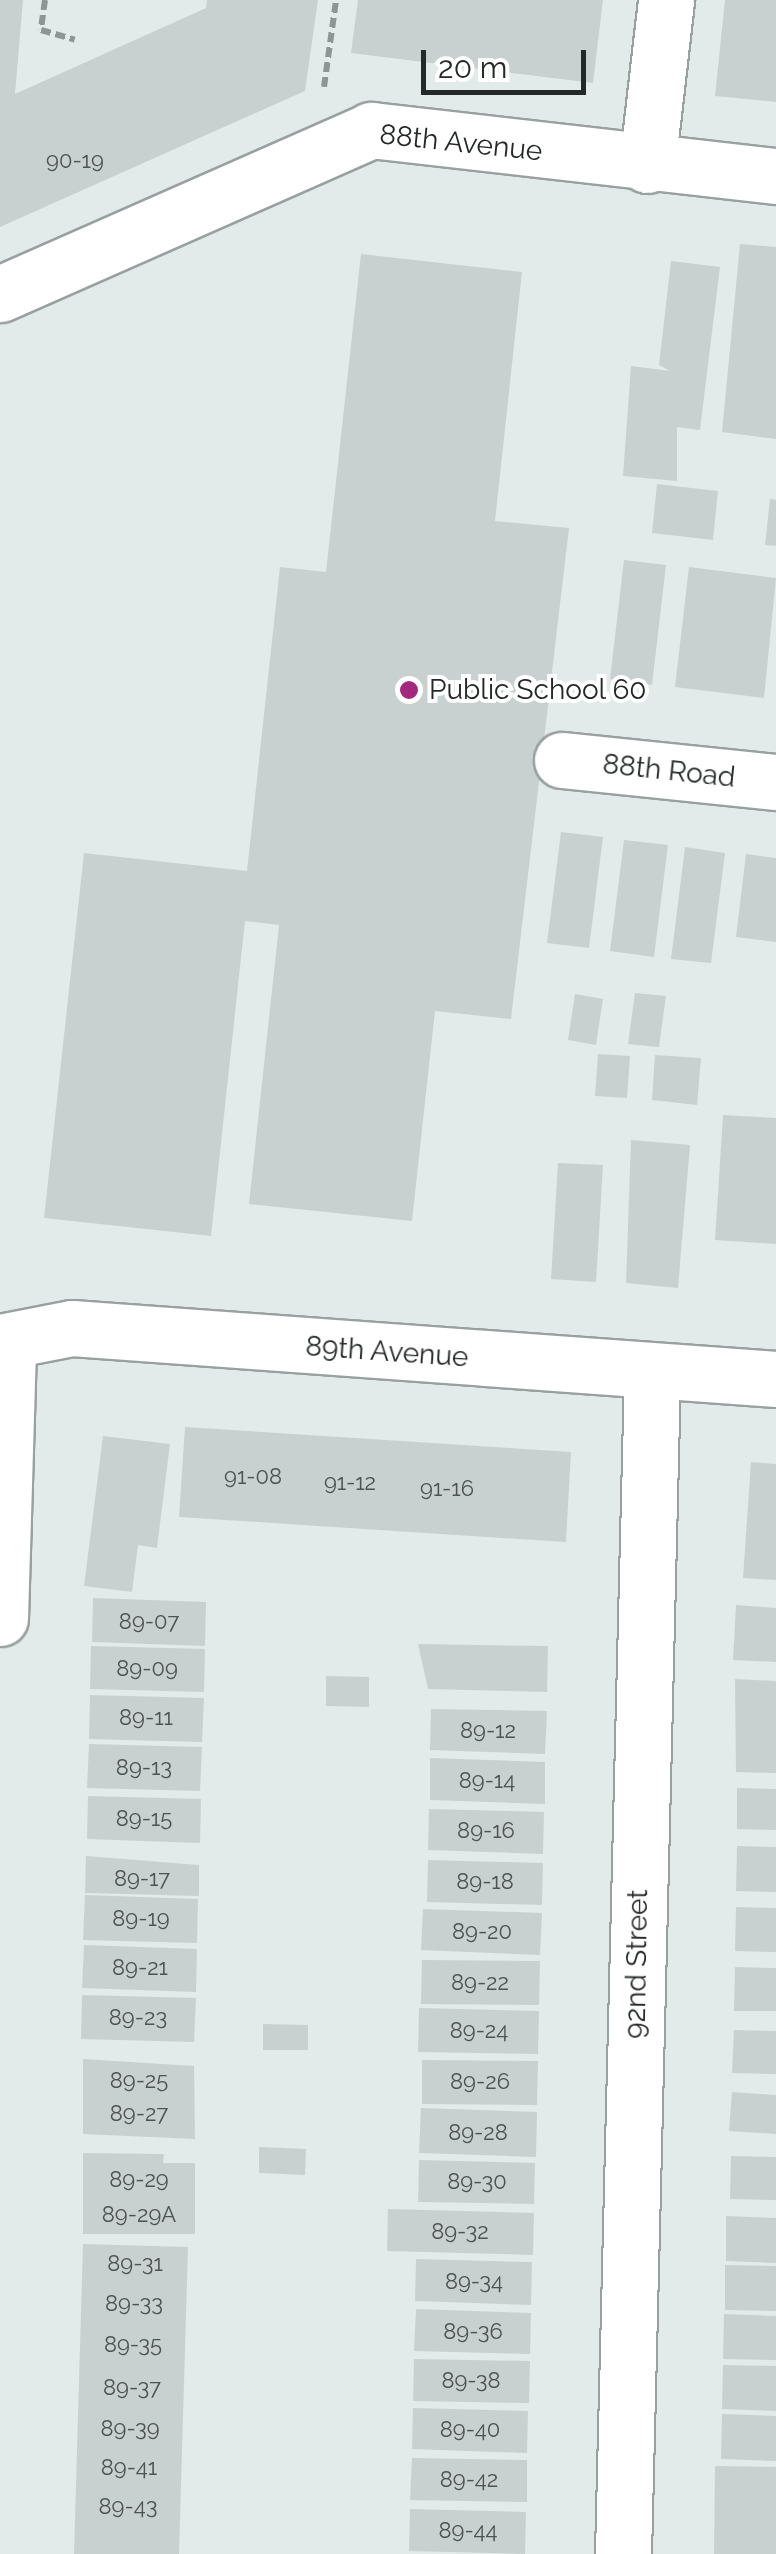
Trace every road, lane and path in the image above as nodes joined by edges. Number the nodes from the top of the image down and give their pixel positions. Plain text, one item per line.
1 (45, 0) edge
2 (336, 0) edge
3 (666, 0) edge
4 (75, 40) dead end
5 (324, 88) dead end
6 (648, 165) junction
7 (776, 176) edge
8 (0, 294) edge
9 (562, 760) dead end
10 (776, 782) edge
11 (4, 1342) edge
12 (652, 1373) junction
13 (776, 1378) edge
14 (0, 1618) edge
15 (623, 2554) edge

1 - 4 path
2 - 5 path
3 - 6 street
6 - 7 street, 88th Avenue
6 - 8 street, 88th Avenue
9 - 10 street, 88th Road
11 - 12 street, 89th Avenue
11 - 14 street
12 - 13 street, 89th Avenue
12 - 15 street, 92nd Street

